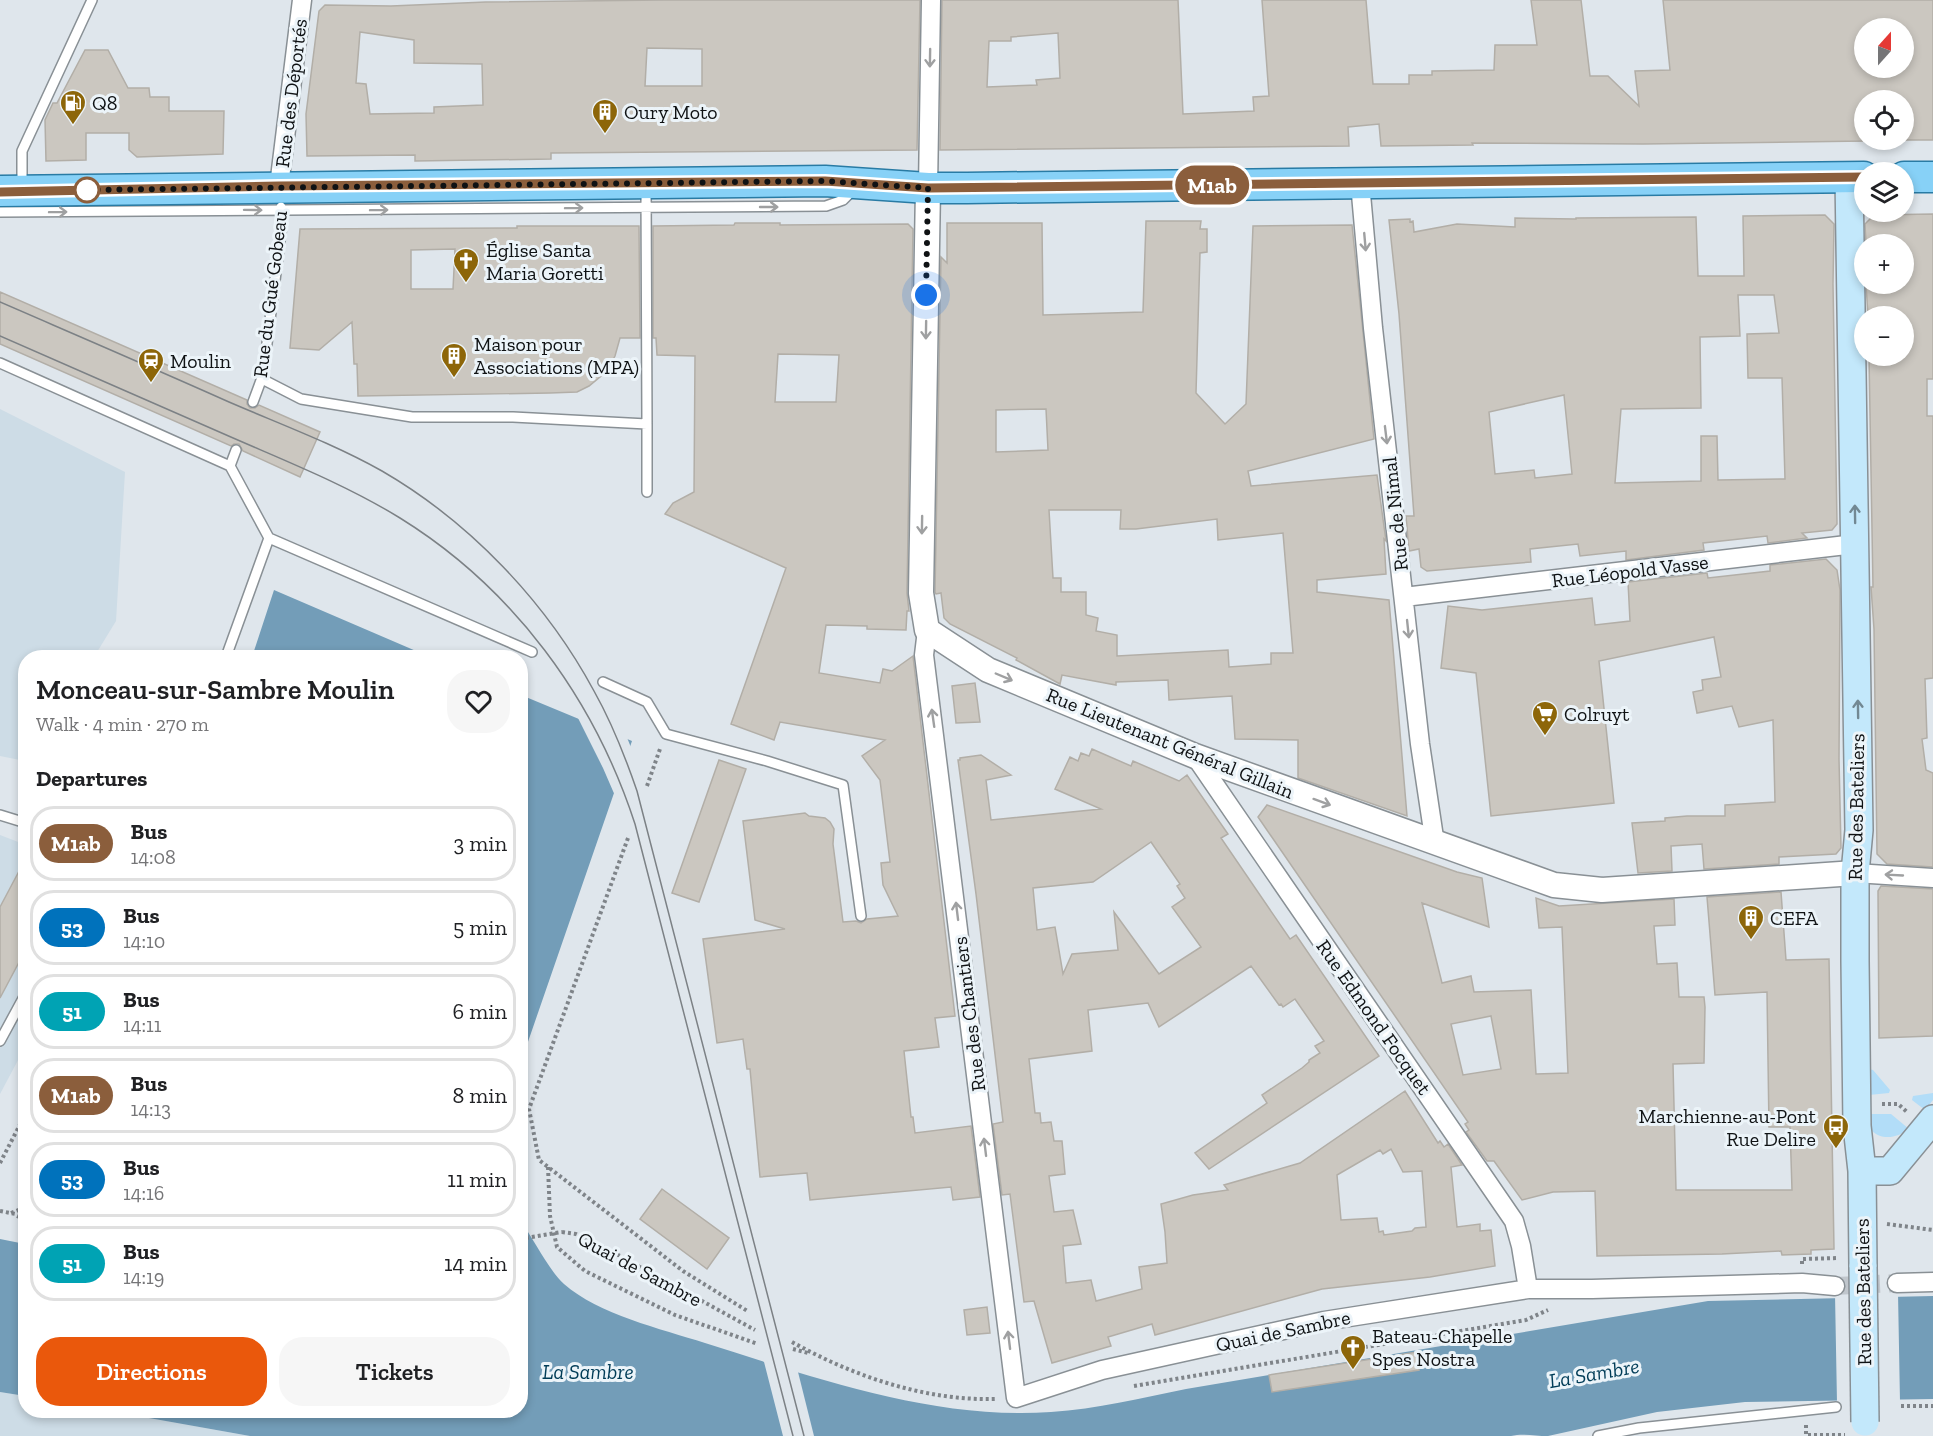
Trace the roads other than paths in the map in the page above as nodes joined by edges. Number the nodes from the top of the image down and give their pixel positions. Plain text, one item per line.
1 (92, 0) edge
2 (302, 0) edge
3 (931, 0) edge
4 (1854, 177) edge
5 (1914, 177) edge
6 (1933, 177) edge
7 (1360, 183) junction
8 (928, 188) junction
9 (5, 195) edge
10 (646, 195) junction
11 (280, 198) junction
12 (1857, 222) edge
13 (0, 363) edge
14 (261, 379) junction
15 (253, 402) dead end
16 (647, 424) junction
17 (236, 450) dead end
18 (230, 466) junction
19 (647, 492) dead end
20 (269, 538) junction
21 (1855, 544) junction
22 (1404, 597) junction
23 (927, 630) junction
24 (229, 650) edge
25 (527, 650) edge
26 (528, 650) edge
27 (532, 652) dead end
28 (603, 682) dead end
29 (1195, 756) junction
30 (0, 815) edge
31 (18, 821) edge
32 (1435, 844) junction
33 (1854, 873) junction
34 (1933, 878) edge
35 (861, 916) dead end
36 (18, 1008) edge
37 (0, 1041) edge
38 (1930, 1123) edge
39 (1862, 1171) junction
40 (1933, 1282) edge
41 (1897, 1283) tunnel mouth
42 (1835, 1286) tunnel mouth
43 (1528, 1289) junction
44 (1016, 1398) joint
45 (1836, 1407) dead end
46 (1865, 1429) edge
47 (1598, 1436) edge

1 - 9 lane
2 - 11 street, Rue des Déportés
3 -> 8 street
4 - 7 main road
5 - 6 main road
7 - 8 main road
7 -> 22 street, Rue de Nimal
8 - 10 main road
8 -> 23 street
9 - 11 main road
10 - 11 main road
10 - 16 lane
11 - 14 lane, Rue du Gué Gobeau
21 -> 12 main road, Rue des Bateliers
13 - 18 lane
14 - 15 lane, Rue du Gué Gobeau
14 - 16 lane
16 - 19 lane
17 - 18 lane
18 - 20 lane
20 - 24 lane
20 - 25 lane
21 - 22 street, Rue Léopold Vasse
33 -> 21 main road, Rue des Bateliers
22 -> 32 street, Rue de Nimal
23 -> 29 street, Rue Lieutenant Général Gillain
44 -> 23 street, Rue des Chantiers
26 - 27 lane
28 - 35 lane
29 -> 32 street, Rue Lieutenant Général Gillain
29 - 43 street, Rue Edmond Focquet
30 - 31 lane
32 - 33 street, Rue Lieutenant Général Gillain
34 -> 33 street
33 - 39 main road, Rue des Bateliers
36 - 37 lane
38 - 39 main road
39 - 46 main road, Rue des Bateliers, bridge
40 - 41 street
42 - 43 street, Quai de Sambre
43 - 44 street, Quai de Sambre
45 - 47 lane

